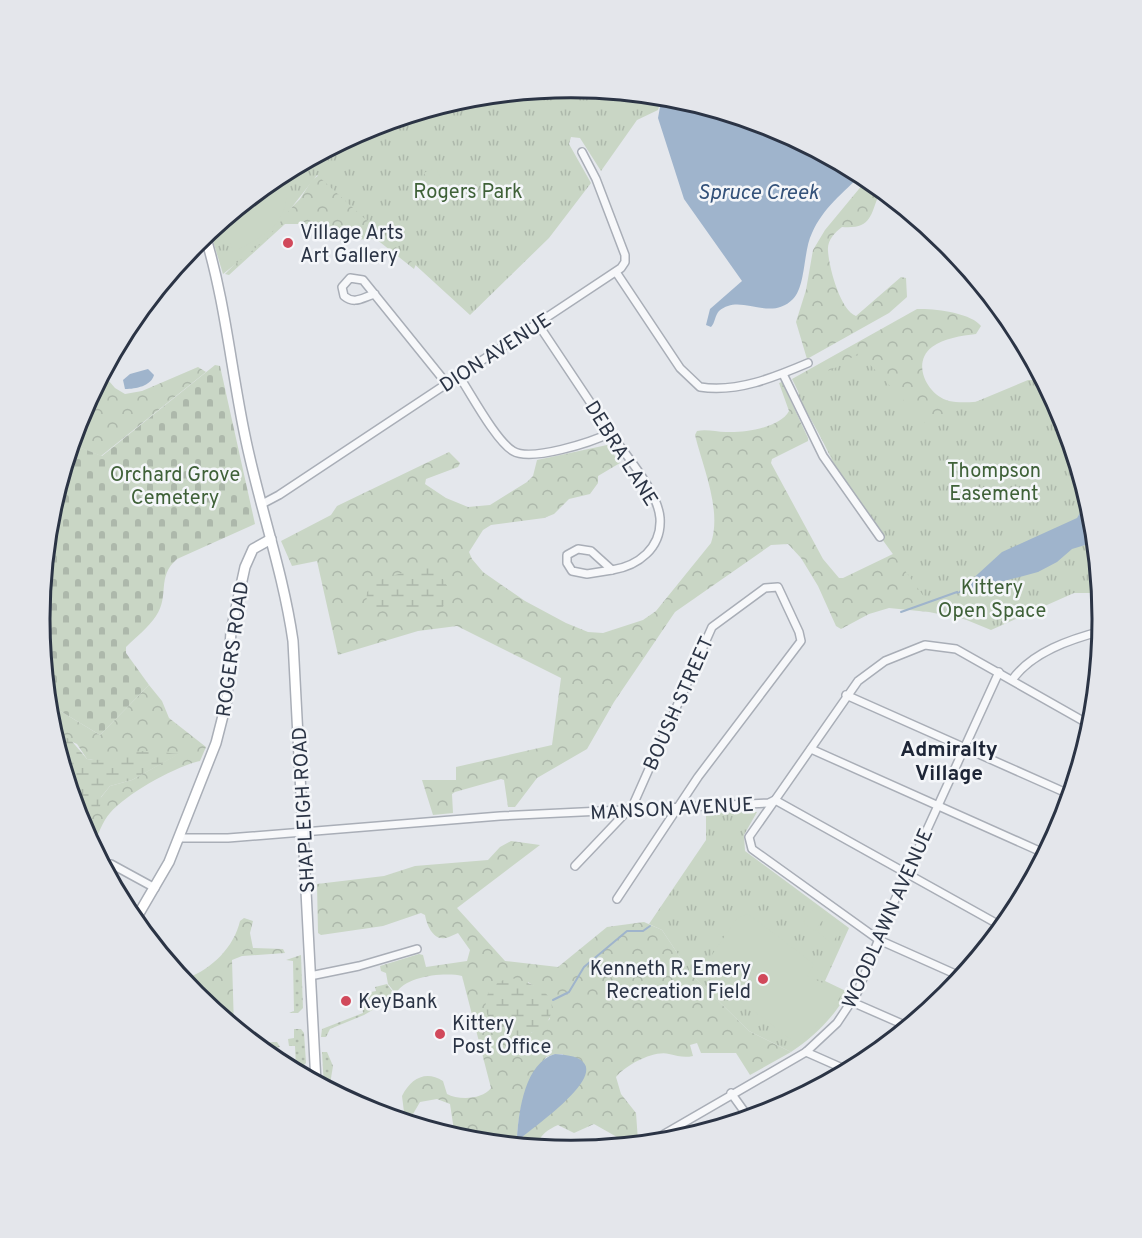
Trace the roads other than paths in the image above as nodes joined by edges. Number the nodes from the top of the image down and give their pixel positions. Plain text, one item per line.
1 (582, 152) dead end
2 (207, 245) edge
3 (616, 272) junction
4 (375, 294) junction
5 (538, 324) junction
6 (808, 363) dead end
7 (783, 374) junction
8 (459, 376) junction
9 (447, 384) junction
10 (610, 432) junction
11 (262, 504) junction
12 (880, 537) dead end
13 (271, 539) junction
14 (612, 570) junction
15 (1092, 635) edge
16 (999, 672) junction
17 (1012, 680) junction
18 (846, 695) junction
19 (1082, 720) edge
20 (964, 748) junction
21 (811, 749) junction
22 (1063, 792) edge
23 (775, 800) junction
24 (939, 805) junction
25 (678, 806) junction
26 (628, 810) junction
27 (304, 833) junction
28 (180, 838) junction
29 (1039, 851) edge
30 (111, 864) dead end
31 (575, 867) dead end
32 (908, 873) junction
33 (155, 888) junction
34 (617, 898) dead end
35 (140, 913) edge
36 (995, 922) edge
37 (879, 940) junction
38 (417, 949) dead end
39 (954, 973) edge
40 (310, 976) junction
41 (852, 1002) junction
42 (900, 1023) edge
43 (806, 1052) junction
44 (839, 1067) edge
45 (315, 1074) edge
46 (730, 1094) junction
47 (744, 1111) edge
48 (669, 1131) edge

1 - 3 street
2 - 11 main road
3 - 5 street, DION AVENUE
3 - 7 street
4 - 4 street
4 - 9 street
5 - 8 street, DION AVENUE
5 - 10 street, DEBRA LANE
6 - 7 street
7 - 12 street
8 - 9 street, DION AVENUE
8 - 10 street
9 - 11 street, DION AVENUE
10 - 14 street, DEBRA LANE
11 - 13 main road
13 - 27 main road, SHAPLEIGH ROAD
13 - 28 main road, ROGERS ROAD
14 - 14 street, DEBRA LANE
15 - 17 street
16 - 17 street, MANSON AVENUE
16 - 18 street, MANSON AVENUE
16 - 20 street, WOODLAWN AVENUE
17 - 19 street, MANSON AVENUE
18 - 20 street
18 - 21 street, MANSON AVENUE
20 - 22 street
20 - 24 street, WOODLAWN AVENUE
21 - 23 street, MANSON AVENUE
21 - 24 street
23 - 25 street, MANSON AVENUE
23 - 32 street
23 - 37 street
24 - 29 street
24 - 32 street, WOODLAWN AVENUE
25 - 26 street, MANSON AVENUE
25 - 26 street, BOUSH STREET
25 - 34 street
26 - 27 street, MANSON AVENUE
26 - 31 street, BOUSH STREET
27 - 28 street, MANSON AVENUE
27 - 40 main road, SHAPLEIGH ROAD
28 - 33 main road, ROGERS ROAD
30 - 33 street
32 - 36 street
32 - 37 street, WOODLAWN AVENUE
33 - 35 main road, ROGERS ROAD
37 - 39 street
37 - 41 street, WOODLAWN AVENUE
38 - 40 street
40 - 45 main road, SHAPLEIGH ROAD
41 - 42 street
41 - 43 street, WOODLAWN AVENUE
43 - 44 street
43 - 46 street, WOODLAWN AVENUE
46 - 47 street
46 - 48 street, WOODLAWN AVENUE

